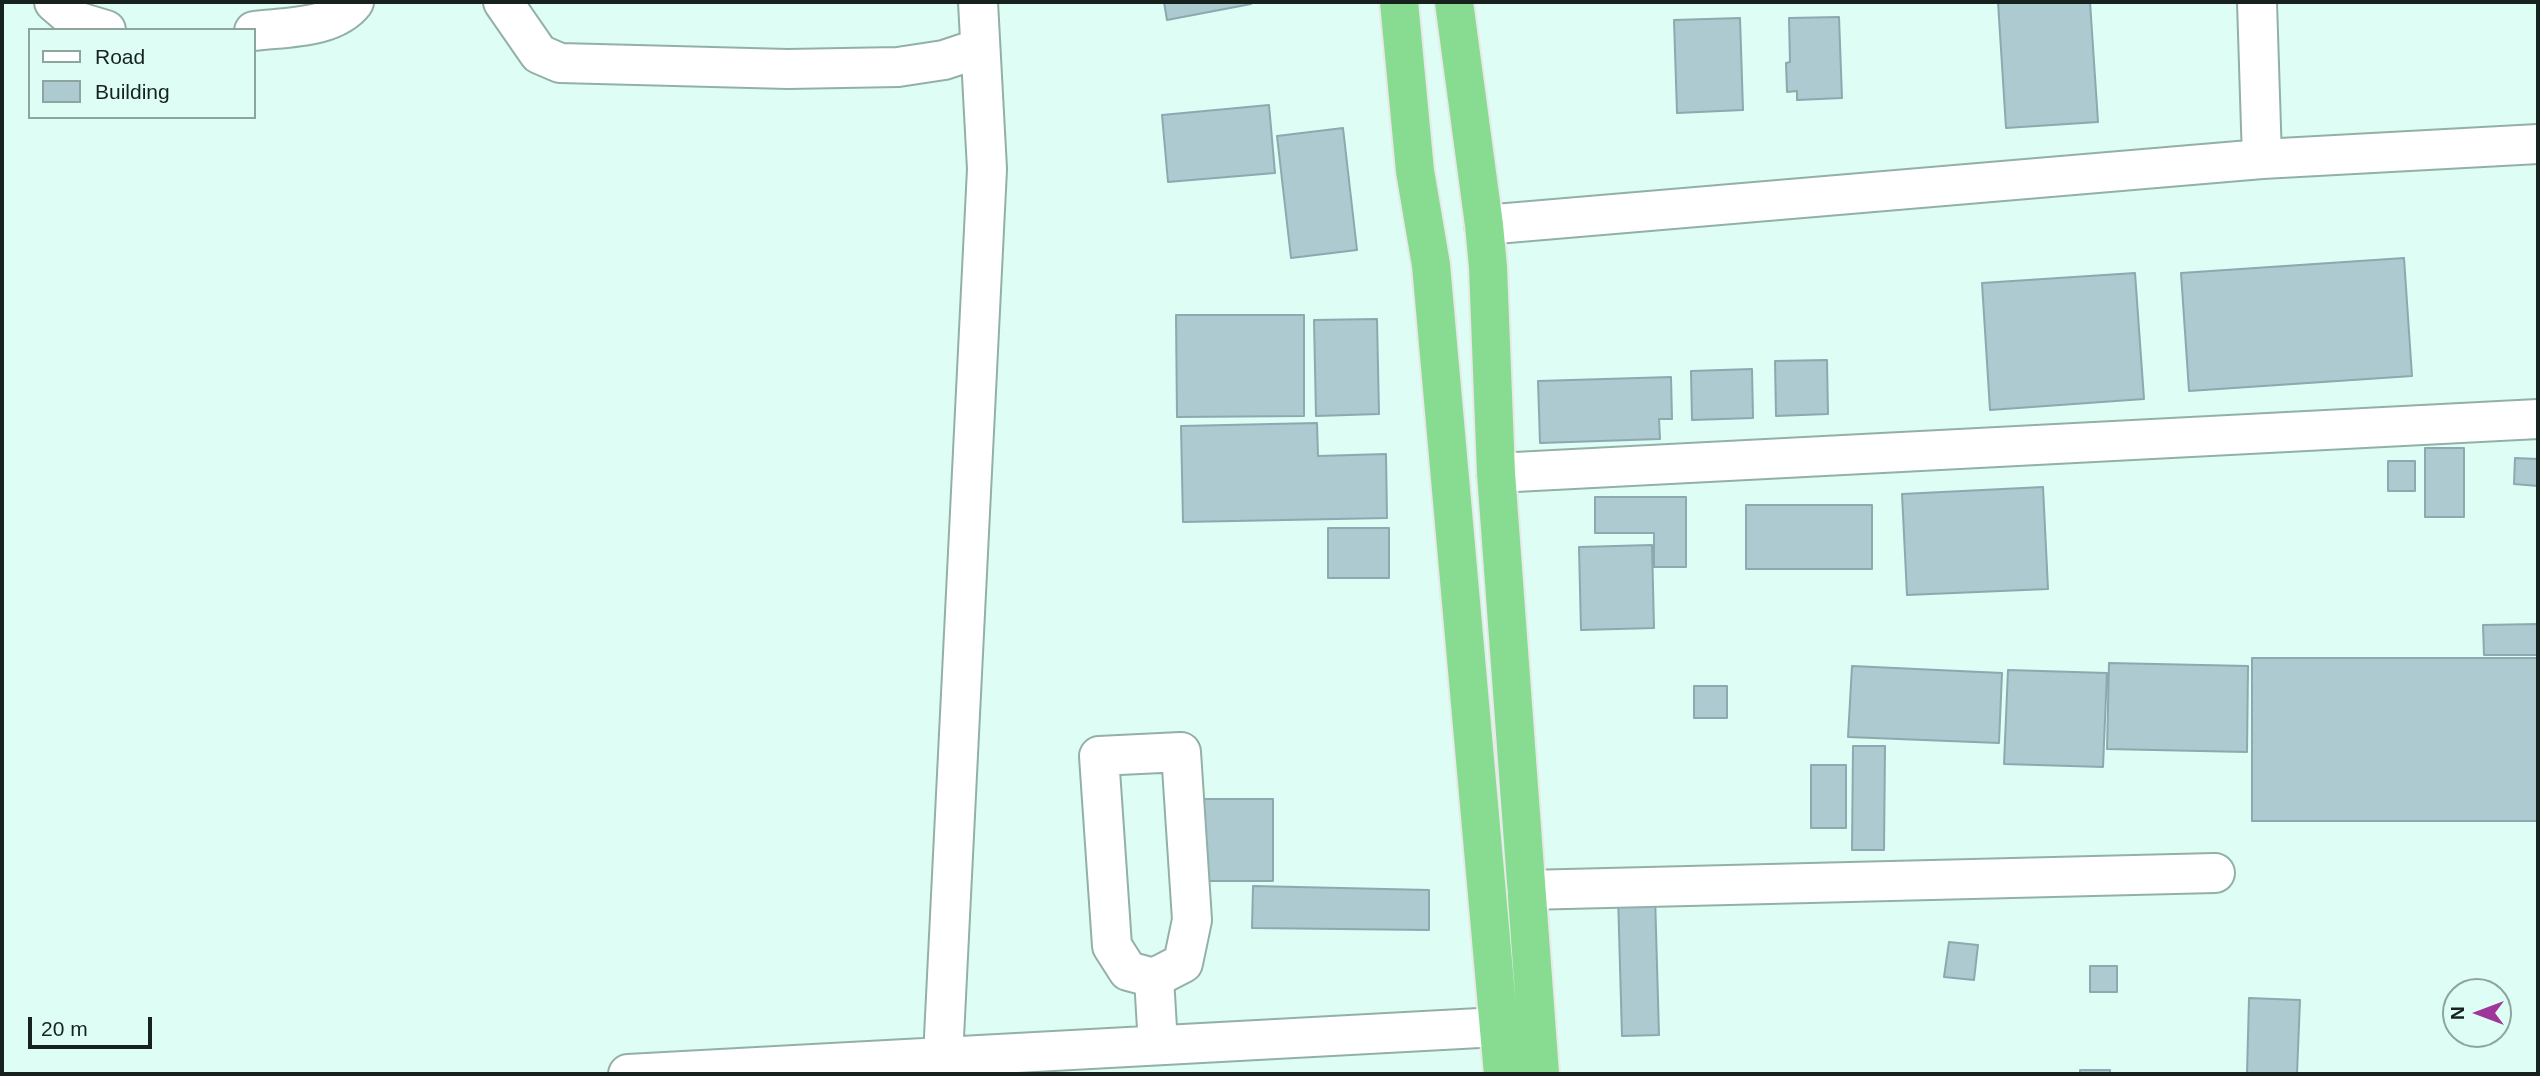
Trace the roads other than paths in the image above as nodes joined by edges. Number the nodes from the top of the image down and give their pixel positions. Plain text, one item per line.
1 (54, 2) edge
2 (354, 2) edge
3 (503, 2) edge
4 (978, 2) edge
5 (1399, 2) edge
6 (1454, 2) edge
7 (2258, 2) edge
8 (99, 28) edge
9 (256, 31) edge
10 (980, 48) junction
11 (2538, 144) edge
12 (2262, 159) junction
13 (1484, 225) junction
14 (2538, 419) edge
15 (1496, 472) junction
16 (2215, 873) dead end
17 (1526, 890) junction
18 (1154, 978) junction
19 (1498, 1027) junction
20 (1158, 1045) junction
21 (943, 1057) junction
22 (640, 1074) edge
23 (1503, 1074) edge
24 (1540, 1074) edge

1 - 8 street
2 - 9 street
3 - 10 street
4 - 10 street
5 - 19 highway
6 - 13 highway
7 - 12 street
10 - 21 street
11 - 12 street
12 - 13 street
13 - 15 highway
14 - 15 street
15 - 17 highway
16 - 17 street
17 - 24 highway
18 - 18 street
18 - 20 street
19 - 20 street
19 - 23 highway
20 - 21 street
21 - 22 street

